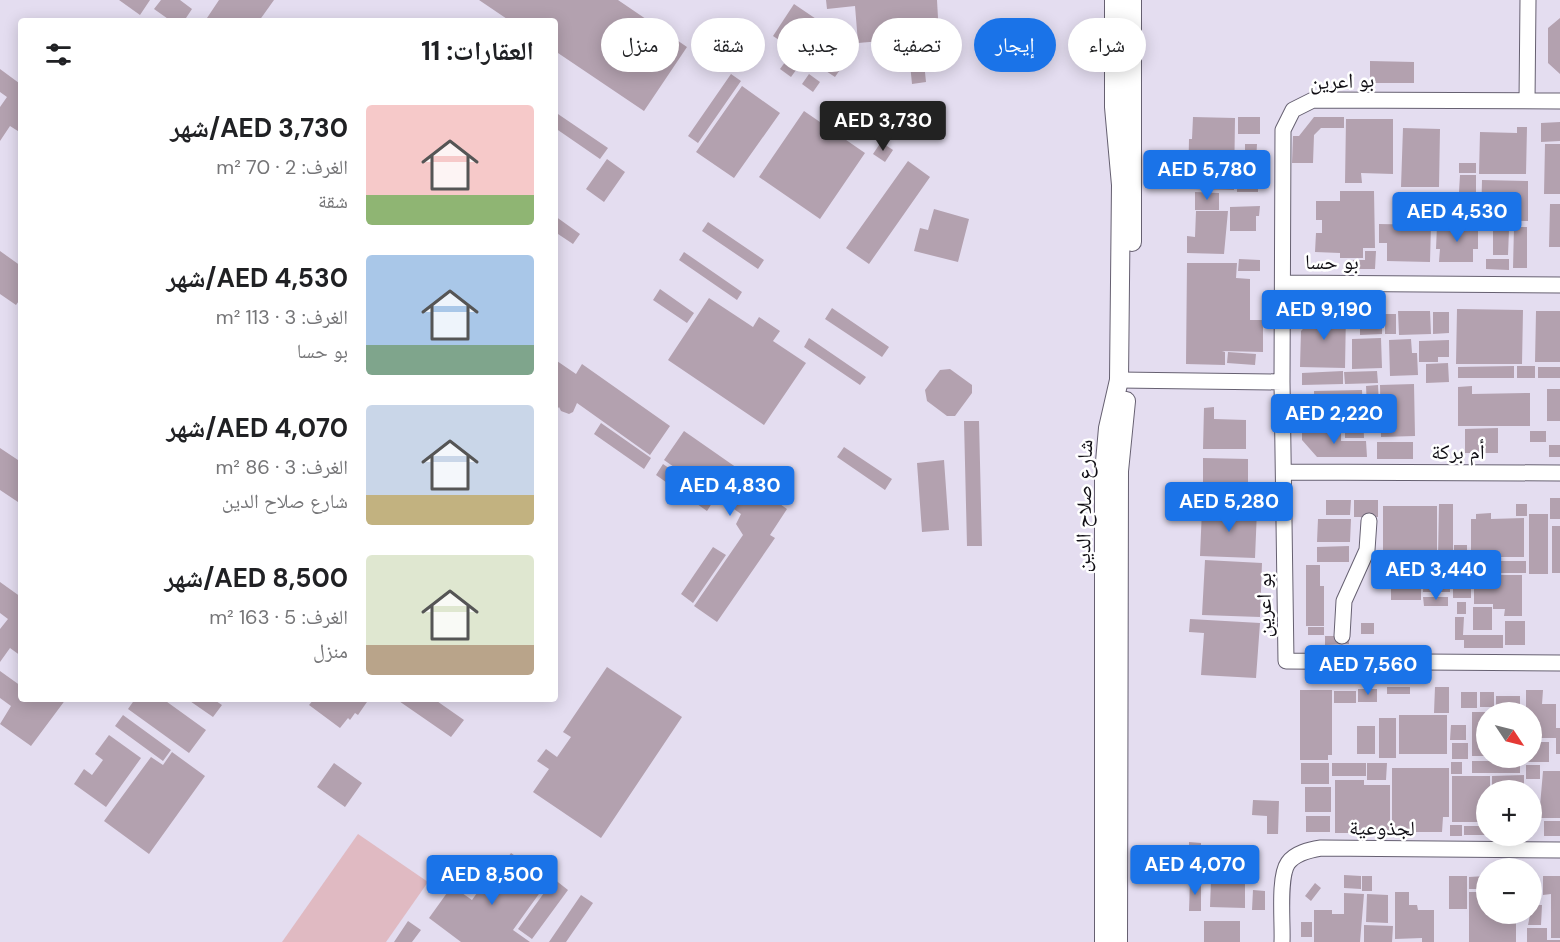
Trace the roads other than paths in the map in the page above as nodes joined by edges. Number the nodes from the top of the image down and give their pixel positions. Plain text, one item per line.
1 (1114, 0) edge
2 (1132, 0) edge
3 (1528, 0) edge
4 (1527, 101) junction
5 (1560, 101) edge
6 (1284, 283) junction
7 (1560, 285) edge
8 (1124, 380) junction
9 (1282, 382) junction
10 (1284, 472) junction
11 (1560, 473) edge
12 (1369, 521) dead end
13 (1341, 662) junction
14 (1560, 663) edge
15 (1560, 850) edge
16 (1104, 942) edge
17 (1118, 942) edge
18 (1282, 942) edge

1 - 8 street, شارع صلاح الدين
2 - 8 street, شارع صلاح الدين
3 - 4 street
4 - 5 street, بو اعرين
4 - 6 street, بو اعرين
6 - 7 street, بو حسا
6 - 9 street, بو اعرين
8 - 9 street
8 - 16 street, شارع صلاح الدين
8 - 17 street, شارع صلاح الدين
9 - 10 street, بو اعرين
10 - 11 street, أم بركة
10 - 13 street, بو اعرين
12 - 13 street
13 - 14 street, بو اعرين
15 - 18 street, لجذوعية

